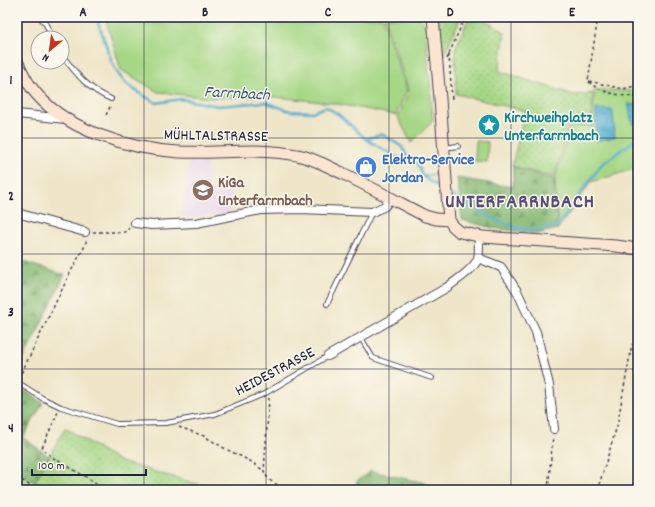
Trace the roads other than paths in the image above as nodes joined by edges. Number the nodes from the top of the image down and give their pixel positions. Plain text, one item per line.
1 (40, 17) edge
2 (433, 17) edge
3 (49, 30) edge
4 (17, 61) edge
5 (70, 66) edge
6 (111, 99) road end
7 (17, 114) edge
8 (66, 119) junction
9 (458, 146) dead end
10 (443, 148) junction
11 (390, 198) junction
12 (372, 212) junction
13 (17, 213) edge
14 (449, 220) junction
15 (135, 223) road end
16 (85, 232) road end
17 (479, 236) junction
18 (638, 249) edge
19 (478, 258) junction
20 (327, 304) dead end
21 (361, 338) junction
22 (328, 356) joint
23 (432, 378) dead end
24 (17, 382) edge
25 (554, 429) road end

1 - 3 lane
2 - 10 street
4 - 8 street, MÜHLTALSTRASSE
5 - 6 lane
7 - 8 street
8 - 11 street, MÜHLTALSTRASSE
9 - 10 lane
10 - 14 street
11 - 12 street
11 - 14 street, MÜHLTALSTRASSE
12 - 15 street
12 - 20 lane
13 - 16 street
14 - 17 street
17 - 18 street
17 - 19 street
19 - 21 street, HEIDESTRASSE
19 - 25 street
21 - 22 street, HEIDESTRASSE
21 - 23 lane
22 - 24 lane, HEIDESTRASSE

